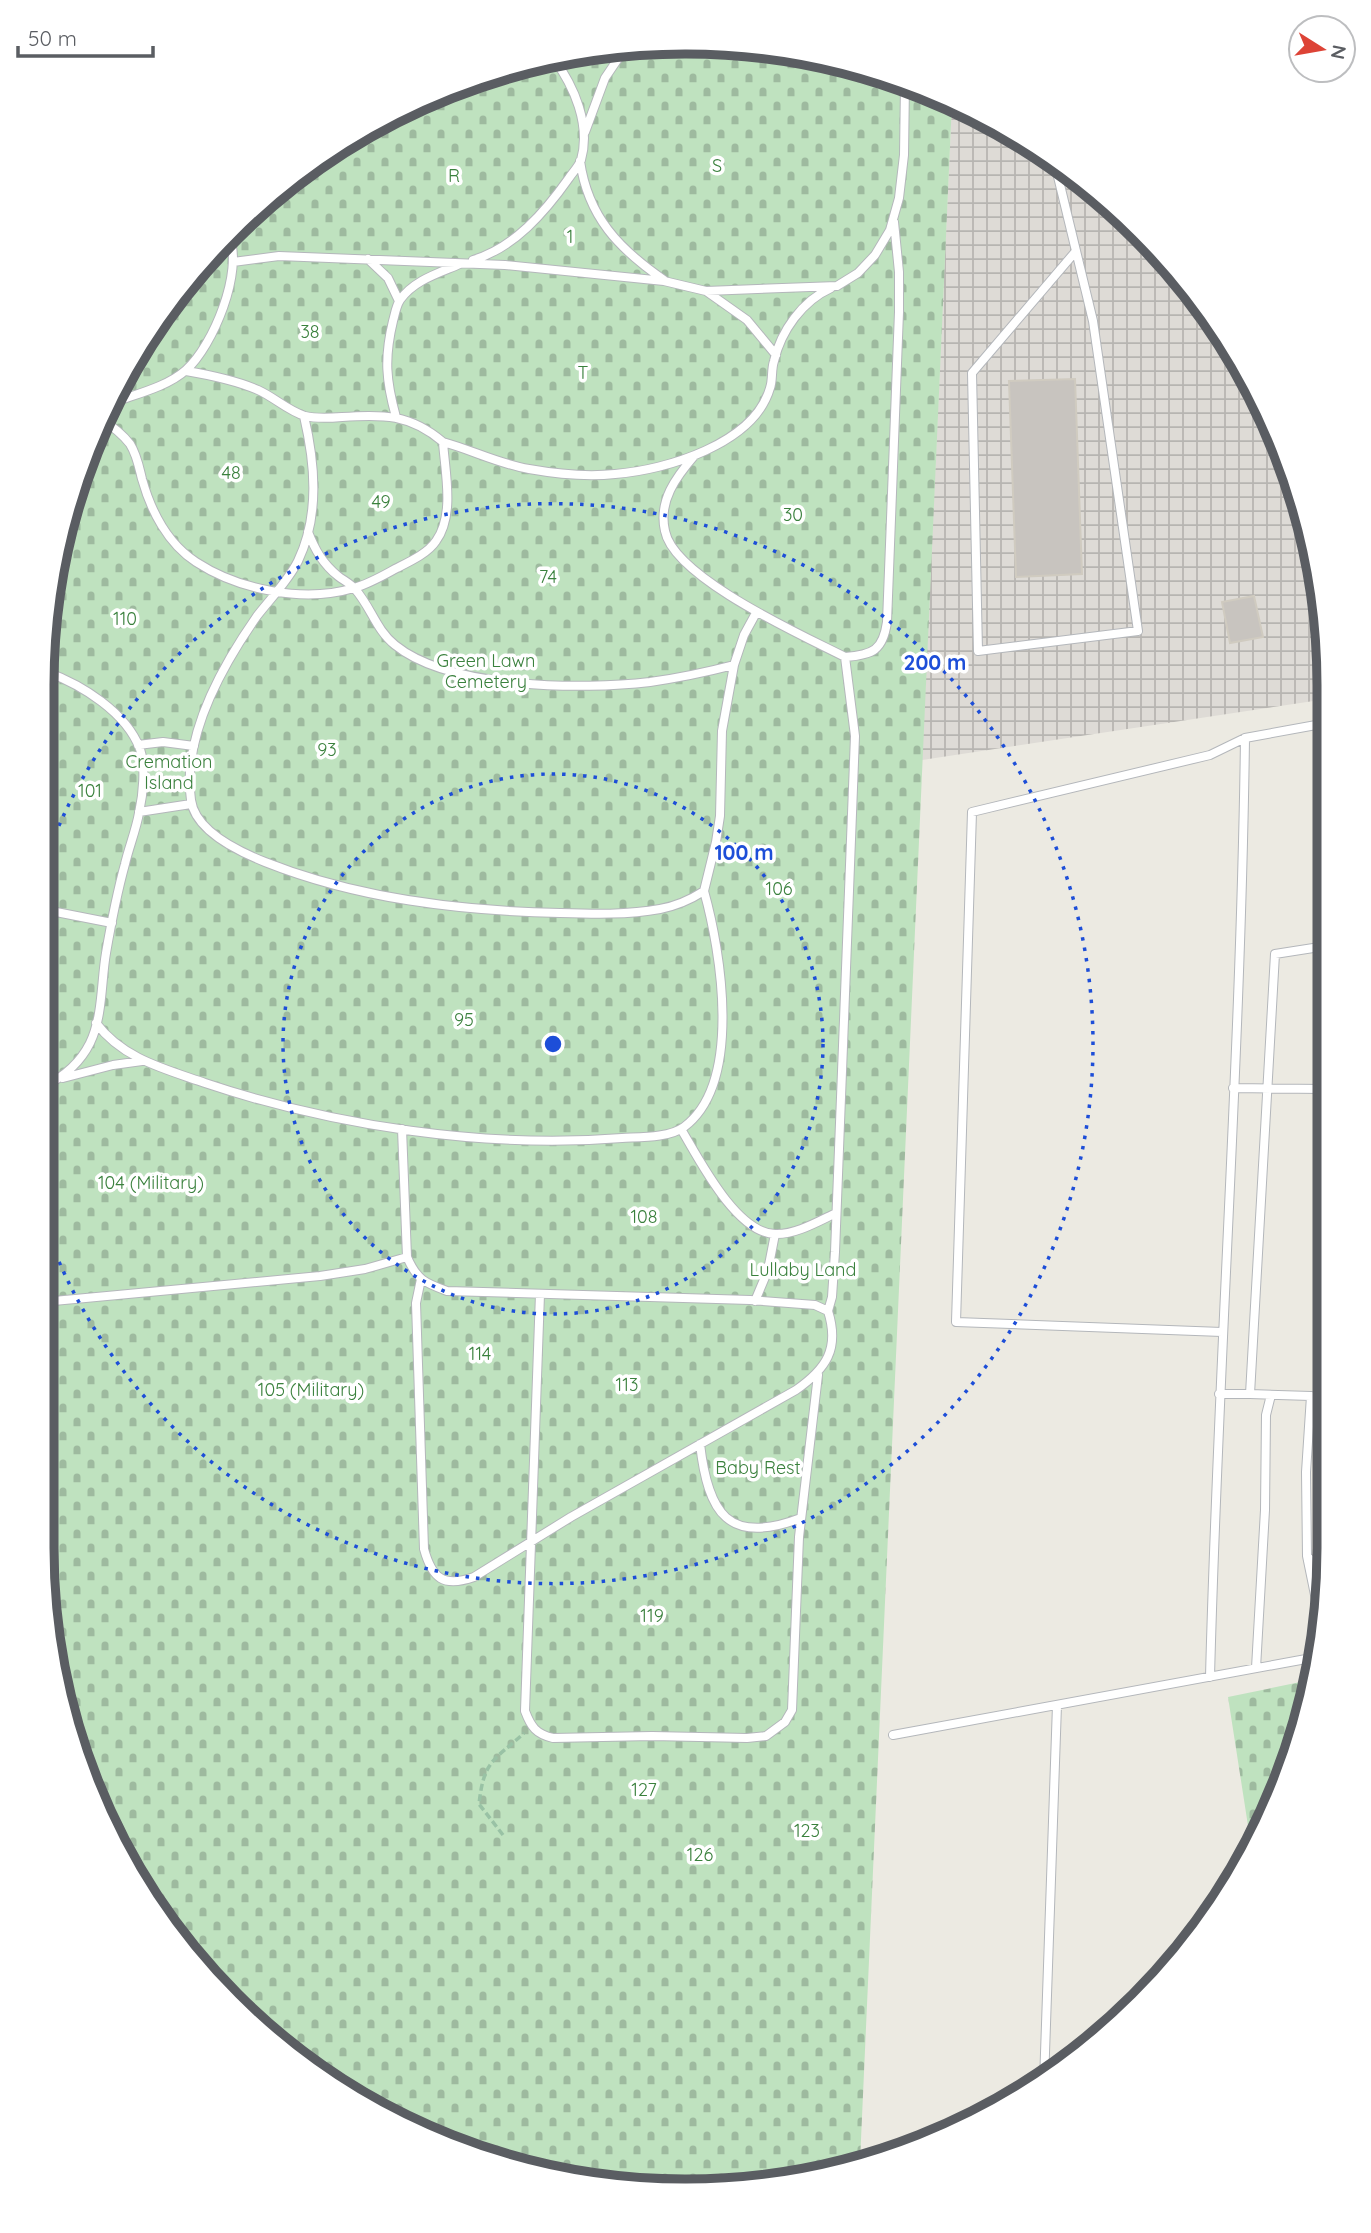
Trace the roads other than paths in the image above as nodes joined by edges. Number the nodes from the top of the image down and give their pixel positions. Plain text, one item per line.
1 (618, 59) edge
2 (559, 67) edge
3 (905, 94) edge
4 (583, 139) junction
5 (580, 161) junction
6 (1058, 177) edge
7 (894, 217) junction
8 (233, 246) edge
9 (1076, 251) junction
10 (368, 259) junction
11 (233, 262) junction
12 (465, 263) junction
13 (664, 281) junction
14 (837, 286) junction
15 (706, 291) junction
16 (400, 301) junction
17 (776, 355) junction
18 (186, 371) junction
19 (123, 399) edge
20 (304, 416) junction
21 (396, 417) junction
22 (110, 427) edge
23 (443, 442) junction
24 (695, 455) junction
25 (308, 532) junction
26 (355, 588) junction
27 (276, 591) junction
28 (756, 613) junction
29 (845, 657) junction
30 (734, 665) junction
31 (54, 676) edge
32 (1317, 725) edge
33 (1245, 738) junction
34 (138, 745) junction
35 (194, 746) junction
36 (191, 804) junction
37 (139, 812) junction
38 (704, 891) junction
39 (54, 911) edge
40 (112, 923) junction
41 (1317, 947) edge
42 (96, 1023) junction
43 (142, 1060) junction
44 (61, 1078) junction
45 (54, 1082) edge
46 (1233, 1088) junction
47 (1268, 1088) junction
48 (1317, 1089) edge
49 (402, 1129) junction
50 (681, 1129) junction
51 (836, 1213) junction
52 (775, 1234) junction
53 (407, 1257) junction
54 (421, 1279) junction
55 (540, 1294) junction
56 (755, 1301) junction
57 (54, 1302) edge
58 (828, 1311) junction
59 (1222, 1332) junction
60 (818, 1375) junction
61 (1219, 1394) junction
62 (1250, 1394) junction
63 (1271, 1395) junction
64 (700, 1444) junction
65 (801, 1518) junction
66 (530, 1542) junction
67 (1307, 1556) junction
68 (1316, 1566) edge
69 (1315, 1593) edge
70 (1307, 1659) edge
71 (1256, 1668) junction
72 (1210, 1677) junction
73 (1057, 1705) junction
74 (894, 1735) dead end
75 (1045, 2066) edge

1 - 4 lane
2 - 4 lane
3 - 7 lane
4 - 5 lane
5 - 12 lane
5 - 13 lane
6 - 9 lane
7 - 14 lane
7 - 29 lane
8 - 11 lane
9 - 9 lane
10 - 11 lane
10 - 12 lane
10 - 16 lane
11 - 18 lane
12 - 13 lane
12 - 16 lane
13 - 15 lane
14 - 15 lane
14 - 17 lane
15 - 17 lane
16 - 21 lane
17 - 24 lane
18 - 19 lane
18 - 20 lane
20 - 21 lane
20 - 25 lane
21 - 23 lane
22 - 27 lane
23 - 24 lane
23 - 26 lane
24 - 28 lane
25 - 26 lane
25 - 27 lane
26 - 27 lane
26 - 30 lane
27 - 35 lane
28 - 29 lane
28 - 30 lane
29 - 51 lane
30 - 38 lane
31 - 34 lane
32 - 33 lane
33 - 46 lane
33 - 59 lane
34 - 35 lane
34 - 37 lane
35 - 36 lane
36 - 37 lane
36 - 38 lane
37 - 40 lane
38 - 50 lane
39 - 40 lane
40 - 42 lane
41 - 47 lane
42 - 43 lane
42 - 44 lane
43 - 44 lane
43 - 49 lane
44 - 45 lane
46 - 47 lane
46 - 59 lane
47 - 48 lane
47 - 62 lane
49 - 50 lane
49 - 53 lane
50 - 52 lane
51 - 52 lane
51 - 58 lane
52 - 56 lane
53 - 54 lane
53 - 57 lane
54 - 55 lane
54 - 66 lane
55 - 56 lane
55 - 66 lane
56 - 58 lane
58 - 60 lane
59 - 61 lane
60 - 64 lane
60 - 65 lane
61 - 62 lane
61 - 72 lane
62 - 63 lane
63 - 67 lane
63 - 71 lane
64 - 65 lane
64 - 66 lane
65 - 66 lane
67 - 68 lane
67 - 69 lane
70 - 71 lane
71 - 72 lane
72 - 73 lane
73 - 74 lane
73 - 75 lane

